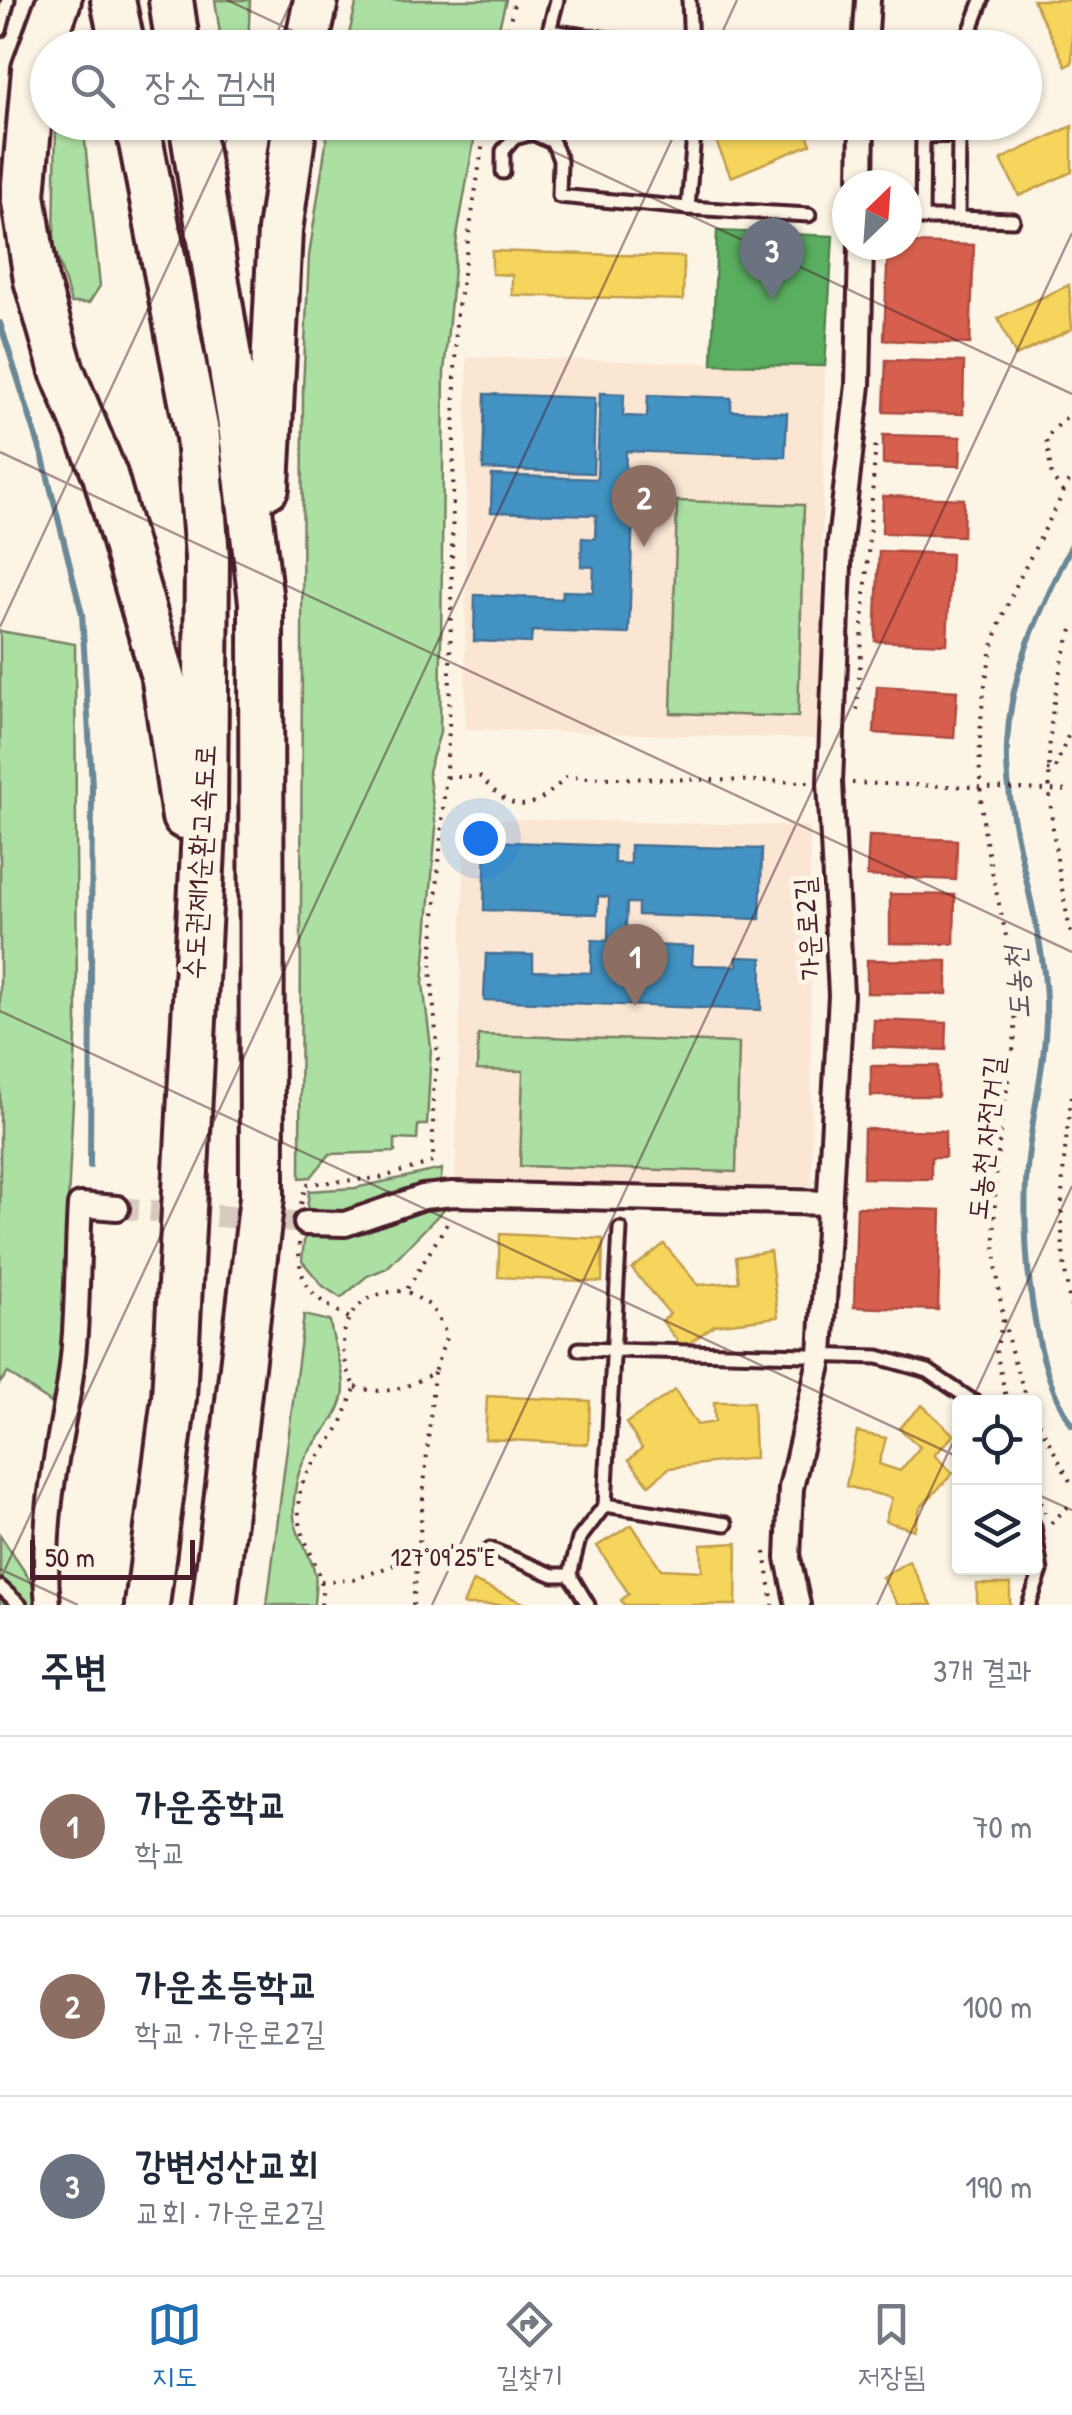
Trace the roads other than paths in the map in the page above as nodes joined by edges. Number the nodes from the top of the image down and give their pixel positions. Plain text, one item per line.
1 (8, 0) edge
2 (58, 0) edge
3 (114, 0) edge
4 (171, 0) edge
5 (316, 0) edge
6 (556, 0) edge
7 (688, 0) edge
8 (868, 0) edge
9 (982, 0) edge
10 (0, 30) edge
11 (48, 30) edge
12 (120, 30) edge
13 (175, 30) edge
14 (310, 30) edge
15 (549, 30) edge
16 (690, 30) edge
17 (866, 30) edge
18 (971, 30) edge
19 (30, 140) edge
20 (140, 140) edge
21 (194, 140) edge
22 (293, 140) edge
23 (512, 140) edge
24 (549, 140) edge
25 (694, 140) edge
26 (862, 140) edge
27 (922, 140) edge
28 (959, 140) edge
29 (862, 170) edge
30 (503, 172) dead end
31 (688, 208) junction
32 (809, 215) dead end
33 (958, 218) junction
34 (1013, 220) dead end
35 (860, 260) edge
36 (260, 602) junction
37 (197, 901) junction
38 (830, 1204) junction
39 (117, 1208) tunnel mouth
40 (302, 1226) tunnel mouth
41 (620, 1228) dead end
42 (579, 1348) dead end
43 (616, 1350) junction
44 (821, 1356) junction
45 (964, 1395) edge
46 (605, 1506) junction
47 (726, 1524) dead end
48 (490, 1549) dead end
49 (570, 1575) junction
50 (1040, 1575) edge
51 (0, 1587) edge
52 (1030, 1604) edge
53 (20, 1605) edge
54 (48, 1605) edge
55 (147, 1605) edge
56 (214, 1605) edge
57 (588, 1605) edge
58 (798, 1605) edge

1 - 10 lane
2 - 11 highway
3 - 12 highway
4 - 13 highway
5 - 14 highway
6 - 15 lane
7 - 16 lane
8 - 17 street
9 - 18 lane
19 - 37 highway
20 - 37 highway, 수도권제1순환고속도로
21 - 36 highway, 수도권제1순환고속도로
22 - 36 highway
23 - 30 lane
24 - 31 lane
25 - 31 lane
26 - 29 street
27 - 33 lane
28 - 33 lane
31 - 32 lane
33 - 34 lane
35 - 38 street, 가운로2길
36 - 56 highway, 수도권제1순환고속도로
37 - 55 highway, 수도권제1순환고속도로
38 - 40 street
38 - 44 street, 가운로2길
39 - 54 street
41 - 43 lane
42 - 43 lane
43 - 44 lane
43 - 46 lane
44 - 45 lane
44 - 58 street, 가운로2길
46 - 47 lane
46 - 49 lane
48 - 49 lane
49 - 57 lane
50 - 52 lane
51 - 53 lane

